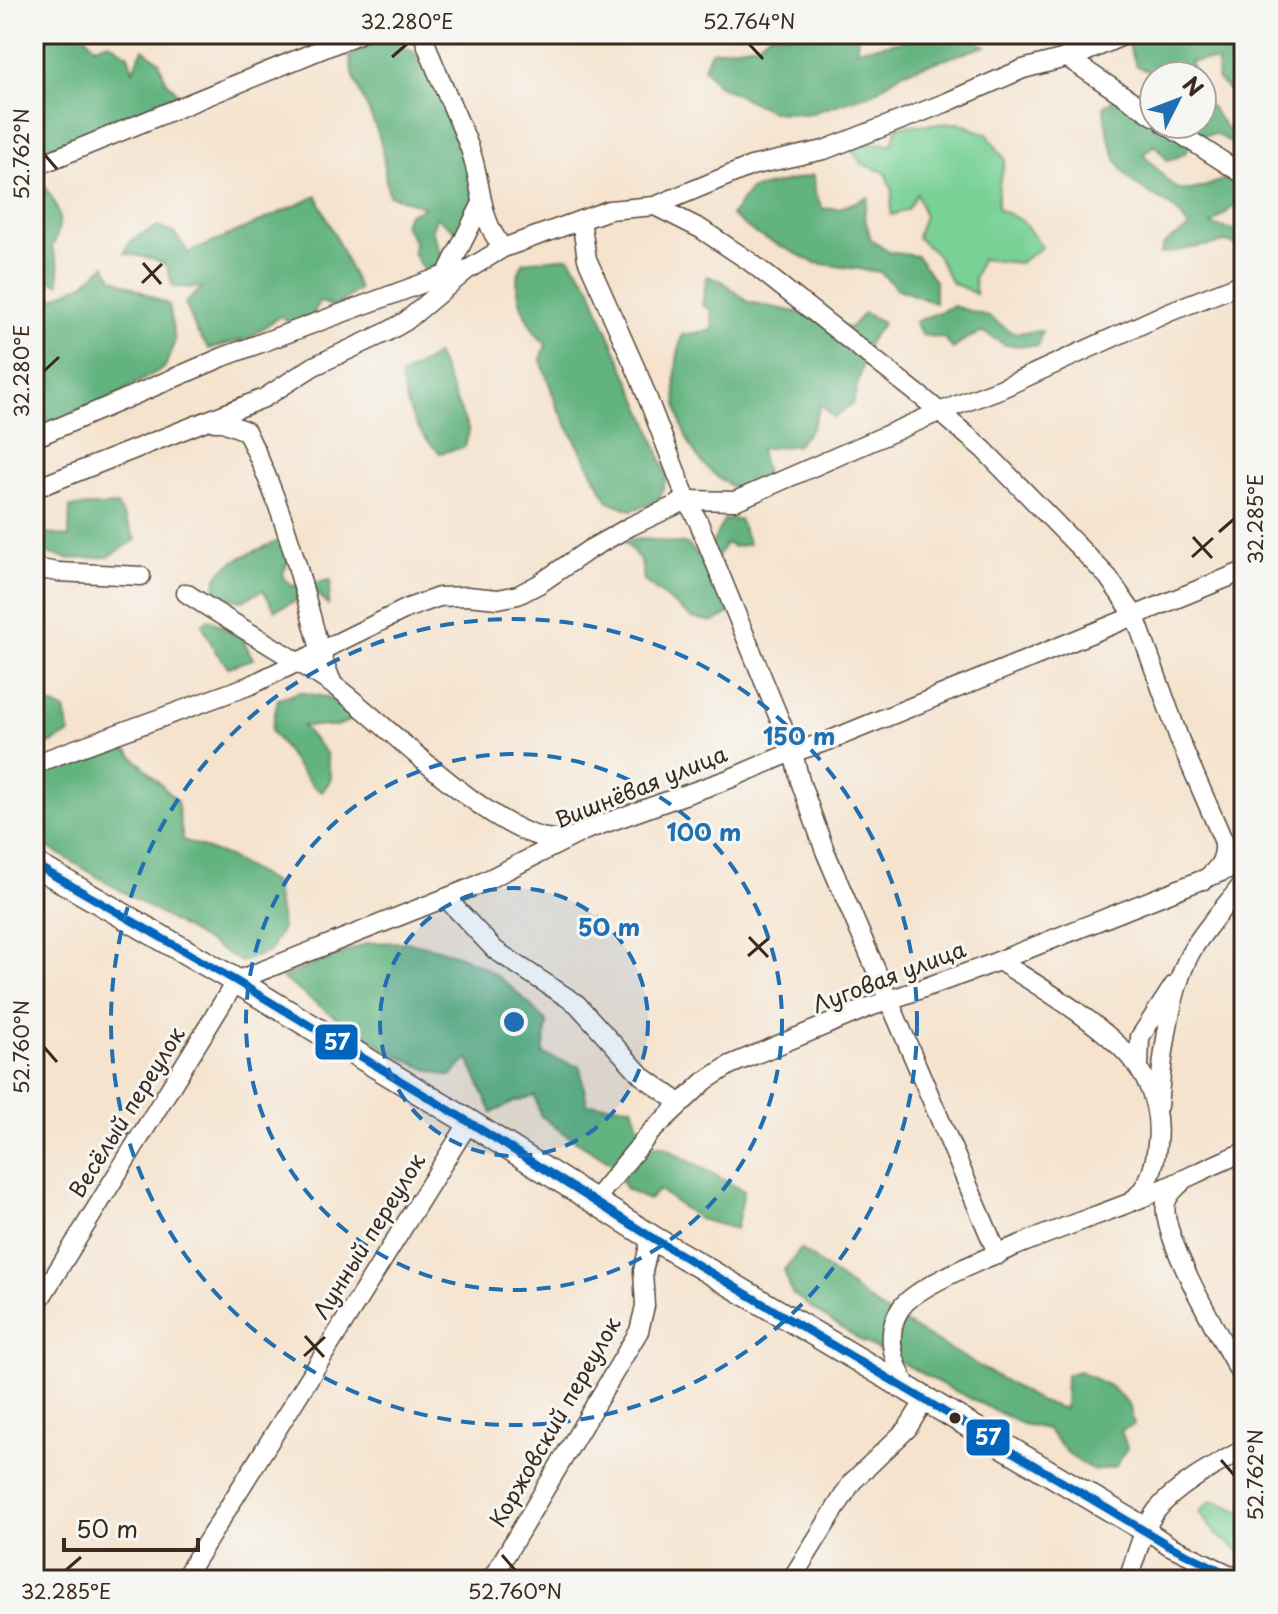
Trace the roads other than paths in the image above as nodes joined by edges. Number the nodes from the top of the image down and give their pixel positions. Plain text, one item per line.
1 (359, 34) edge
2 (423, 34) edge
3 (1127, 34) edge
4 (1066, 57) junction
5 (1138, 105) edge
6 (1190, 140) edge
7 (34, 167) edge
8 (1244, 175) edge
9 (482, 203) junction
10 (655, 206) junction
11 (581, 220) junction
12 (503, 248) junction
13 (448, 274) junction
14 (1244, 283) edge
15 (437, 293) junction
16 (939, 412) junction
17 (207, 422) junction
18 (34, 438) edge
19 (34, 489) edge
20 (687, 500) junction
21 (34, 568) edge
22 (1244, 571) edge
23 (141, 576) dead end
24 (186, 593) dead end
25 (1135, 616) junction
26 (320, 651) junction
27 (297, 664) junction
28 (334, 686) junction
29 (793, 752) junction
30 (34, 764) edge
31 (586, 830) junction
32 (1244, 863) edge
33 (34, 864) edge
34 (1204, 880) junction
35 (1244, 882) edge
36 (446, 898) junction
37 (999, 961) junction
38 (1186, 965) junction
39 (236, 981) junction
40 (888, 1000) junction
41 (1139, 1068) junction
42 (680, 1103) junction
43 (1157, 1116) junction
44 (469, 1122) junction
45 (1244, 1152) edge
46 (1192, 1174) junction
47 (594, 1201) junction
48 (1129, 1203) junction
49 (651, 1237) junction
50 (998, 1255) junction
51 (34, 1309) edge
52 (1244, 1380) edge
53 (917, 1395) junction
54 (1244, 1449) edge
55 (1146, 1530) junction
56 (183, 1580) edge
57 (491, 1580) edge
58 (791, 1580) edge
59 (1128, 1580) edge
60 (1241, 1580) edge

1 - 7 street
2 - 9 street
3 - 4 street
4 - 5 street
4 - 10 street
6 - 8 street
9 - 12 street
9 - 13 street
10 - 11 street
10 - 16 street
11 - 12 street
11 - 20 street
12 - 15 street
13 - 15 street
13 - 18 street
14 - 16 street
15 - 17 street
16 - 20 street
16 - 25 street
17 - 19 street
17 - 26 street
20 - 26 street
20 - 29 street
21 - 23 street
22 - 25 street, Вишнёвая улица
24 - 27 street
25 - 29 street, Вишнёвая улица
25 - 34 street
26 - 27 street
26 - 28 street
27 - 28 street
27 - 30 street
28 - 31 street
29 - 31 street, Вишнёвая улица
29 - 40 street
31 - 36 street, Вишнёвая улица
32 - 34 street, Луговая улица
33 - 39 main road
34 - 37 street, Луговая улица
35 - 38 street
36 - 39 street, Вишнёвая улица
36 - 42 street
37 - 40 street, Луговая улица
37 - 41 street
38 - 41 street
38 - 43 street
39 - 44 main road
39 - 51 street, Весёлый переулок
40 - 42 street, Луговая улица
40 - 50 street
41 - 43 street
42 - 47 street, Луговая улица
43 - 48 street
44 - 47 main road
44 - 56 street, Лунный переулок
45 - 46 street
46 - 48 street
46 - 52 street
47 - 49 main road
48 - 50 street
49 - 53 main road
49 - 57 street, Коржовский переулок
50 - 53 street
53 - 55 main road
53 - 58 street
54 - 55 street
55 - 59 street
55 - 60 street

